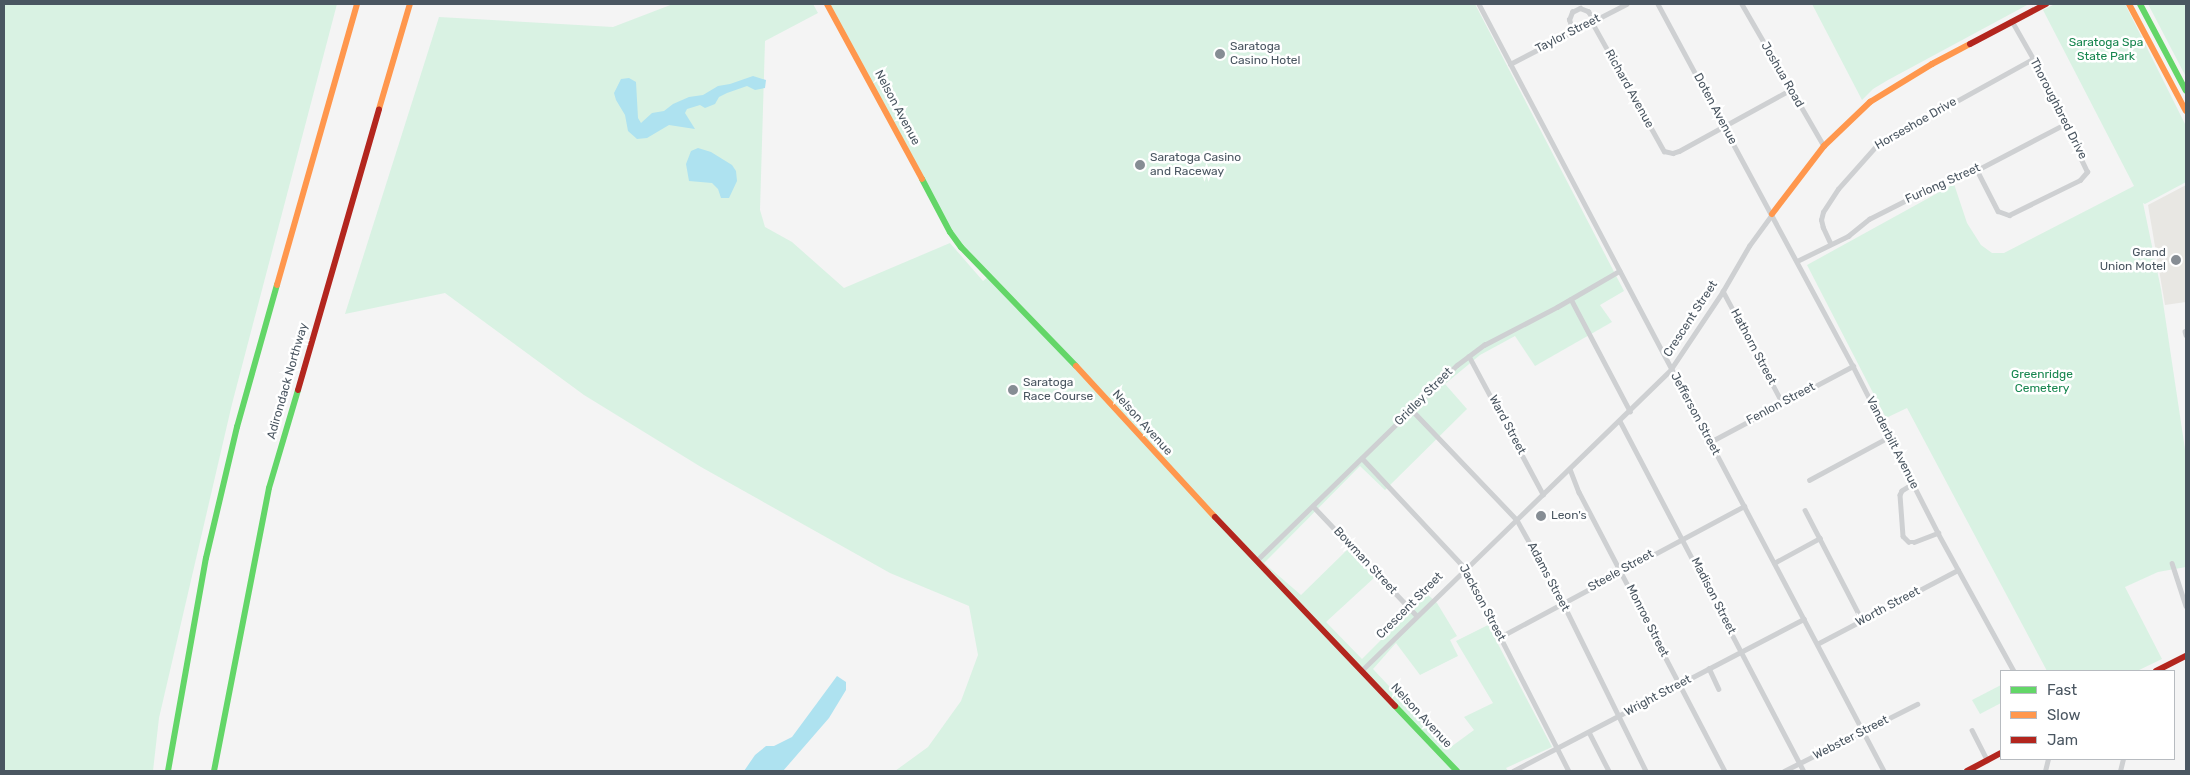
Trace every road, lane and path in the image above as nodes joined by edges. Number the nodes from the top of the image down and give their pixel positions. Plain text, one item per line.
1 (357, 4) edge
2 (410, 4) edge
3 (827, 4) edge
4 (1479, 4) edge
5 (1626, 4) edge
6 (1658, 4) edge
7 (1742, 4) edge
8 (2046, 4) edge
9 (2130, 4) edge
10 (2140, 4) edge
11 (1593, 22) junction
12 (2012, 22) junction
13 (1573, 32) junction
14 (2033, 59) junction
15 (1510, 64) junction
16 (1790, 90) junction
17 (2186, 91) edge
18 (2186, 111) edge
19 (2065, 124) junction
20 (1724, 127) junction
21 (1824, 146) junction
22 (1977, 170) junction
23 (1772, 214) junction
24 (1830, 243) junction
25 (1797, 261) junction
26 (1619, 271) junction
27 (1723, 291) junction
28 (1570, 299) junction
29 (1470, 356) junction
30 (1853, 366) junction
31 (1671, 369) junction
32 (1782, 402) junction
33 (1412, 409) junction
34 (1630, 411) junction
35 (1620, 421) junction
36 (1889, 437) junction
37 (1710, 442) junction
38 (1362, 458) junction
39 (1570, 469) junction
40 (1809, 480) dead end
41 (1913, 484) junction
42 (1543, 494) junction
43 (1313, 506) junction
44 (1744, 506) junction
45 (1805, 510) dead end
46 (1517, 520) junction
47 (1938, 533) junction
48 (1683, 538) junction
49 (1820, 538) junction
50 (1257, 560) junction
51 (1774, 563) junction
52 (2172, 563) dead end
53 (1465, 568) junction
54 (1958, 570) junction
55 (1622, 571) junction
56 (1563, 603) junction
57 (2186, 606) edge
58 (1416, 615) junction
59 (1804, 620) junction
60 (1862, 620) junction
61 (1500, 637) junction
62 (1817, 644) junction
63 (1742, 652) junction
64 (2186, 656) edge
65 (1709, 668) junction
66 (1362, 670) junction
67 (2013, 670) edge
68 (2158, 670) edge
69 (1679, 684) junction
70 (1720, 689) dead end
71 (1917, 704) dead end
72 (1619, 716) junction
73 (1972, 730) dead end
74 (1588, 732) junction
75 (1863, 732) junction
76 (1557, 749) junction
77 (2000, 754) edge
78 (1987, 760) junction
79 (1800, 763) junction
80 (168, 771) edge
81 (214, 771) edge
82 (1457, 771) edge
83 (1513, 771) edge
84 (1569, 771) edge
85 (1609, 771) edge
86 (1646, 771) edge
87 (1726, 771) edge
88 (1784, 771) edge
89 (1804, 771) edge
90 (1884, 771) edge
91 (1967, 771) edge

1 - 80 main road
2 - 81 main road, Adirondack Northway
3 - 50 main road, Nelson Avenue
4 - 15 street, Jefferson Street
5 - 11 street, Taylor Street
6 - 20 street, Doten Avenue
7 - 16 street, Joshua Road
8 - 12 main road, Crescent Street
9 - 18 main road
10 - 17 main road
11 - 13 street, Taylor Street
11 - 13 street
11 - 20 street, Richard Avenue
12 - 14 street, Thoroughbred Drive
12 - 21 main road, Crescent Street
13 - 15 street, Taylor Street
14 - 19 street, Thoroughbred Drive
14 - 24 street, Horseshoe Drive
15 - 26 street, Jefferson Street
16 - 20 street
16 - 21 street, Joshua Road
19 - 22 street, Furlong Street
19 - 22 street, Thoroughbred Drive
20 - 23 street, Doten Avenue
21 - 23 main road, Crescent Street
22 - 24 street, Furlong Street
23 - 25 street, Vanderbilt Avenue
23 - 27 street, Crescent Street
24 - 25 street, Furlong Street
25 - 30 street, Vanderbilt Avenue
26 - 28 street, Gridley Street
26 - 31 street, Jefferson Street
27 - 31 street, Crescent Street
27 - 32 street, Hathorn Street
28 - 29 street, Gridley Street
28 - 34 street
29 - 33 street, Gridley Street
29 - 42 street, Ward Street
30 - 32 street, Fenlon Street
30 - 36 street, Vanderbilt Avenue
31 - 34 street, Crescent Street
31 - 37 street, Jefferson Street
32 - 37 street, Fenlon Street
33 - 38 street, Gridley Street
33 - 46 street, Adams Street
34 - 35 street, Crescent Street
35 - 39 street, Crescent Street
35 - 48 street, Madison Street
36 - 40 street
36 - 41 street, Vanderbilt Avenue
37 - 44 street, Jefferson Street
38 - 43 street, Gridley Street
38 - 53 street, Jackson Street
39 - 42 street, Crescent Street
39 - 55 street, Monroe Street
41 - 47 street, Vanderbilt Avenue
41 - 47 street
42 - 46 street, Crescent Street
43 - 50 street, Gridley Street
43 - 58 street, Bowman Street
44 - 48 street, Steele Street
44 - 51 street, Jefferson Street
45 - 49 street
46 - 53 street, Crescent Street
46 - 56 street, Adams Street
47 - 54 street, Vanderbilt Avenue
48 - 55 street, Steele Street
48 - 63 street, Madison Street
49 - 51 street
49 - 60 street
50 - 66 main road, Nelson Avenue
51 - 59 street, Jefferson Street
52 - 57 street
53 - 58 street, Crescent Street
53 - 61 street, Jackson Street
54 - 60 street, Worth Street
54 - 67 street, Vanderbilt Avenue
55 - 56 street, Steele Street
55 - 69 street, Monroe Street
56 - 61 street, Steele Street
56 - 72 street, Adams Street
58 - 66 street, Crescent Street
59 - 62 street, Jefferson Street
59 - 63 street, Wright Street
60 - 62 street, Worth Street
61 - 76 street, Jackson Street
62 - 75 street, Jefferson Street
63 - 65 street, Wright Street
63 - 79 street, Madison Street
64 - 68 main road
65 - 69 street, Wright Street
65 - 70 street
66 - 82 main road, Nelson Avenue
69 - 72 street, Wright Street
69 - 87 street, Monroe Street
71 - 75 street, Webster Street
72 - 74 street, Wright Street
72 - 86 street, Adams Street
73 - 78 street
74 - 76 street, Wright Street
74 - 85 street
75 - 79 street, Webster Street
75 - 90 street, Jefferson Street
76 - 83 street, Wright Street
76 - 84 street, Jackson Street
77 - 78 main road
78 - 91 main road
79 - 88 street, Webster Street
79 - 89 street, Madison Street

